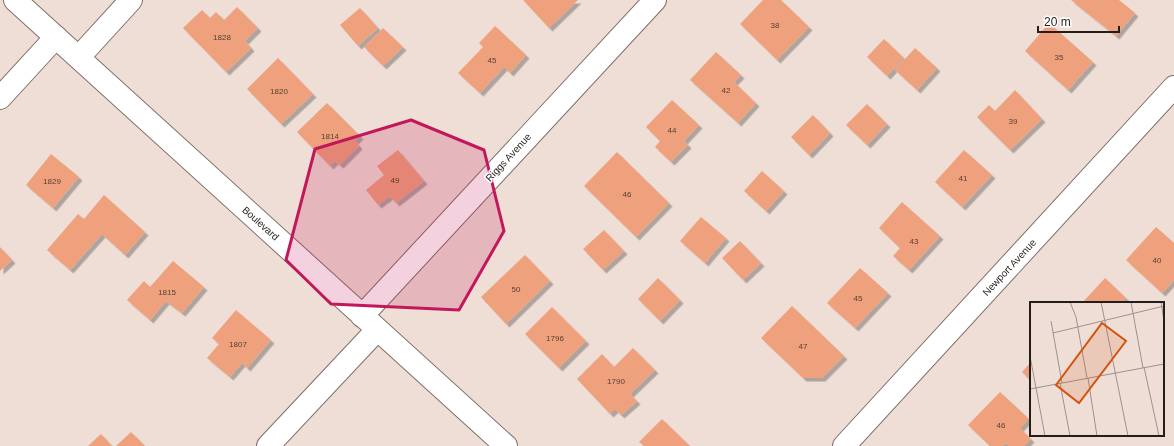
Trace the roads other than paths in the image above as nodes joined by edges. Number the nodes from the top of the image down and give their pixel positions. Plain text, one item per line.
1 (15, 0) edge
2 (131, 0) edge
3 (655, 0) edge
4 (56, 37) junction
5 (79, 57) junction
6 (1174, 87) edge
7 (0, 98) edge
8 (370, 323) junction
9 (268, 446) edge
10 (506, 446) edge
11 (844, 446) edge

1 - 4 street, Boulevard
2 - 5 street
3 - 8 street, Riggs Avenue
4 - 5 street, Boulevard
4 - 7 street
5 - 8 street, Boulevard
6 - 11 street, Newport Avenue
8 - 9 street, Riggs Avenue
8 - 10 street, Boulevard

